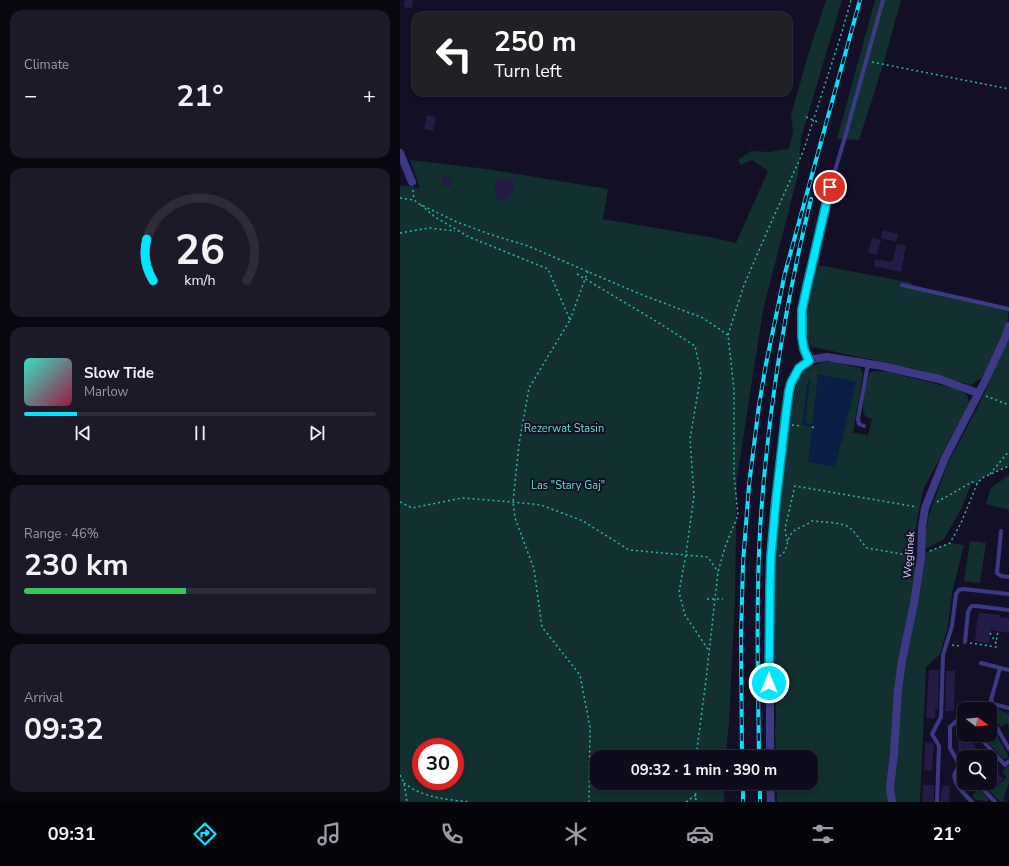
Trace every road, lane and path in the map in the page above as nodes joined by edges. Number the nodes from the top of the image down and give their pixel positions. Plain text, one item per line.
1 (851, 0) edge
2 (883, 0) edge
3 (866, 61) junction
4 (1009, 89) edge
5 (806, 117) dead end
6 (814, 120) junction
7 (820, 122) dead end
8 (400, 153) edge
9 (412, 182) joint
10 (400, 198) edge
11 (414, 200) junction
12 (419, 204) junction
13 (457, 231) junction
14 (400, 233) edge
15 (588, 271) junction
16 (577, 274) dead end
17 (585, 279) junction
18 (902, 285) dead end
19 (1009, 309) edge
20 (570, 320) junction
21 (1009, 326) edge
22 (728, 335) junction
23 (809, 361) junction
24 (868, 364) junction
25 (978, 393) junction
26 (1009, 405) edge
27 (790, 424) dead end
28 (800, 426) dead end
29 (864, 426) dead end
30 (812, 427) dead end
31 (817, 428) dead end
32 (1009, 451) edge
33 (1009, 466) edge
34 (990, 475) junction
35 (977, 484) junction
36 (400, 502) edge
37 (513, 502) junction
38 (925, 508) junction
39 (1001, 532) dead end
40 (787, 541) junction
41 (686, 554) junction
42 (771, 556) junction
43 (921, 556) junction
44 (718, 572) junction
45 (1009, 577) edge
46 (1009, 594) edge
47 (707, 599) dead end
48 (715, 599) junction
49 (723, 599) dead end
50 (1009, 610) edge
51 (998, 631) dead end
52 (990, 633) dead end
53 (965, 642) joint
54 (996, 643) junction
55 (709, 651) junction
56 (981, 663) dead end
57 (1000, 668) junction
58 (1009, 670) edge
59 (1009, 708) edge
60 (957, 720) edge
61 (997, 728) edge
62 (984, 742) edge
63 (1009, 749) edge
64 (697, 750) edge
65 (770, 750) edge
66 (957, 761) edge
67 (1009, 761) edge
68 (957, 770) edge
69 (400, 775) edge
70 (404, 783) junction
71 (957, 785) edge
72 (696, 790) edge
73 (770, 790) edge
74 (961, 790) edge
75 (984, 790) edge
76 (696, 795) junction
77 (407, 802) edge
78 (470, 802) edge
79 (589, 802) edge
80 (686, 802) edge
81 (696, 802) edge
82 (771, 802) edge
83 (892, 802) edge
84 (937, 802) edge
85 (972, 802) edge
86 (995, 802) edge

1 - 6 path
2 - 3 lane
3 - 4 path
3 - 23 lane
5 - 6 path
6 - 7 path
6 - 22 path
8 - 9 street
9 - 11 path
10 - 11 path
11 - 12 path
12 - 13 path
12 - 15 path
13 - 14 path
13 - 20 path
15 - 17 path
15 - 22 path
16 - 17 path
17 - 20 path
17 - 41 path
18 - 19 lane
20 - 37 path
21 - 25 street, Węglinek
22 - 44 path
23 - 24 street
23 - 42 street
24 - 25 street
24 - 29 lane
25 - 26 path
25 - 38 street, Węglinek
27 - 28 path
30 - 31 path
32 - 34 path
33 - 34 path
34 - 35 path
35 - 38 path
35 - 43 path
36 - 37 path
37 - 41 path
37 - 79 path
38 - 40 path
38 - 43 street, Węglinek
39 - 45 lane
40 - 42 path
40 - 43 path
41 - 44 path
41 - 55 path
42 - 65 street
43 - 83 street, Węglinek
44 - 48 path
46 - 84 lane
47 - 48 path
48 - 49 path
48 - 55 path
50 - 53 lane
51 - 54 path
52 - 54 path
53 - 54 path
55 - 64 path
56 - 57 lane
57 - 58 lane
57 - 59 lane
60 - 66 lane
61 - 63 lane
62 - 67 lane
68 - 71 lane
69 - 70 path
70 - 77 path
70 - 78 path
72 - 76 path
73 - 82 street
74 - 85 lane
75 - 86 lane
76 - 80 path
76 - 81 path

